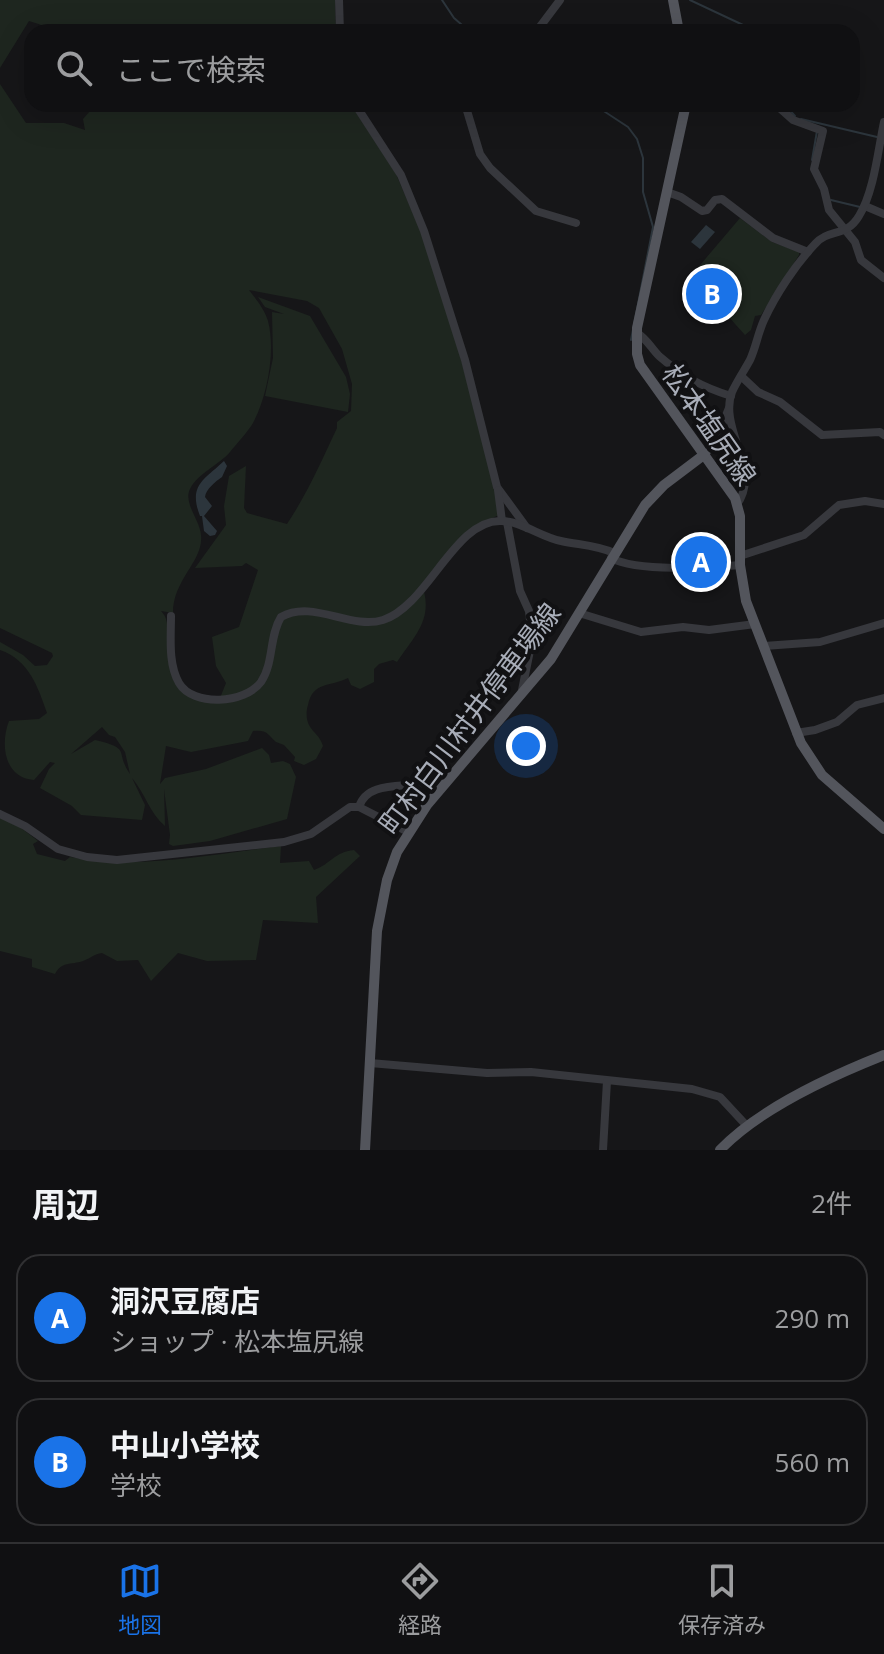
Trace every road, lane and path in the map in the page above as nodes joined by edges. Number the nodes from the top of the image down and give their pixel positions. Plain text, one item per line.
1 (339, 0) edge
2 (560, 0) edge
3 (673, 0) edge
4 (340, 24) edge
5 (542, 24) edge
6 (678, 24) edge
7 (360, 112) edge
8 (467, 112) edge
9 (684, 112) edge
10 (784, 112) edge
11 (884, 122) edge
12 (667, 192) junction
13 (865, 206) junction
14 (884, 214) edge
15 (576, 223) dead end
16 (846, 231) junction
17 (808, 252) junction
18 (884, 278) edge
19 (637, 333) junction
20 (741, 376) junction
21 (731, 396) junction
22 (730, 408) junction
23 (884, 435) edge
24 (705, 454) junction
25 (497, 487) junction
26 (737, 504) junction
27 (884, 504) edge
28 (504, 522) junction
29 (527, 528) junction
30 (613, 556) junction
31 (740, 561) junction
32 (579, 613) junction
33 (171, 616) dead end
34 (884, 623) edge
35 (755, 624) junction
36 (764, 646) junction
37 (520, 698) junction
38 (884, 698) edge
39 (796, 733) junction
40 (442, 775) dead end
41 (359, 807) junction
42 (0, 814) edge
43 (884, 829) edge
44 (408, 832) junction
45 (884, 1055) edge
46 (370, 1063) junction
47 (607, 1081) junction
48 (746, 1125) junction
49 (365, 1150) edge
50 (603, 1150) edge
51 (720, 1150) edge

1 - 4 street
2 - 5 street
3 - 6 main road
7 - 25 street
8 - 15 street
9 - 12 main road, 松本塩尻線
10 - 16 street
11 - 13 street
12 - 17 street
12 - 19 main road, 松本塩尻線
13 - 14 street
13 - 16 street
16 - 17 street
16 - 18 street
17 - 20 street
19 - 21 street
19 - 24 main road, 松本塩尻線
20 - 21 street
20 - 23 street
21 - 22 street
22 - 24 street
22 - 26 street
24 - 26 main road, 松本塩尻線
24 - 30 main road, 町村白川村井停車場線
25 - 28 street
25 - 29 street
26 - 31 main road, 松本塩尻線
27 - 31 street
28 - 29 street
28 - 33 street
28 - 37 street
29 - 30 street
30 - 31 street
30 - 32 main road, 町村白川村井停車場線
31 - 35 main road, 松本塩尻線
32 - 35 street
32 - 37 main road, 町村白川村井停車場線
34 - 36 street
35 - 36 main road, 松本塩尻線
36 - 39 main road, 松本塩尻線
37 - 44 main road, 町村白川村井停車場線
38 - 39 street
39 - 43 main road, 松本塩尻線
40 - 41 street
41 - 42 street
41 - 44 street
44 - 46 main road, 町村白川村井停車場線
45 - 48 main road
46 - 47 street
46 - 49 main road, 町村白川村井停車場線
47 - 48 street
47 - 50 street
48 - 51 main road

